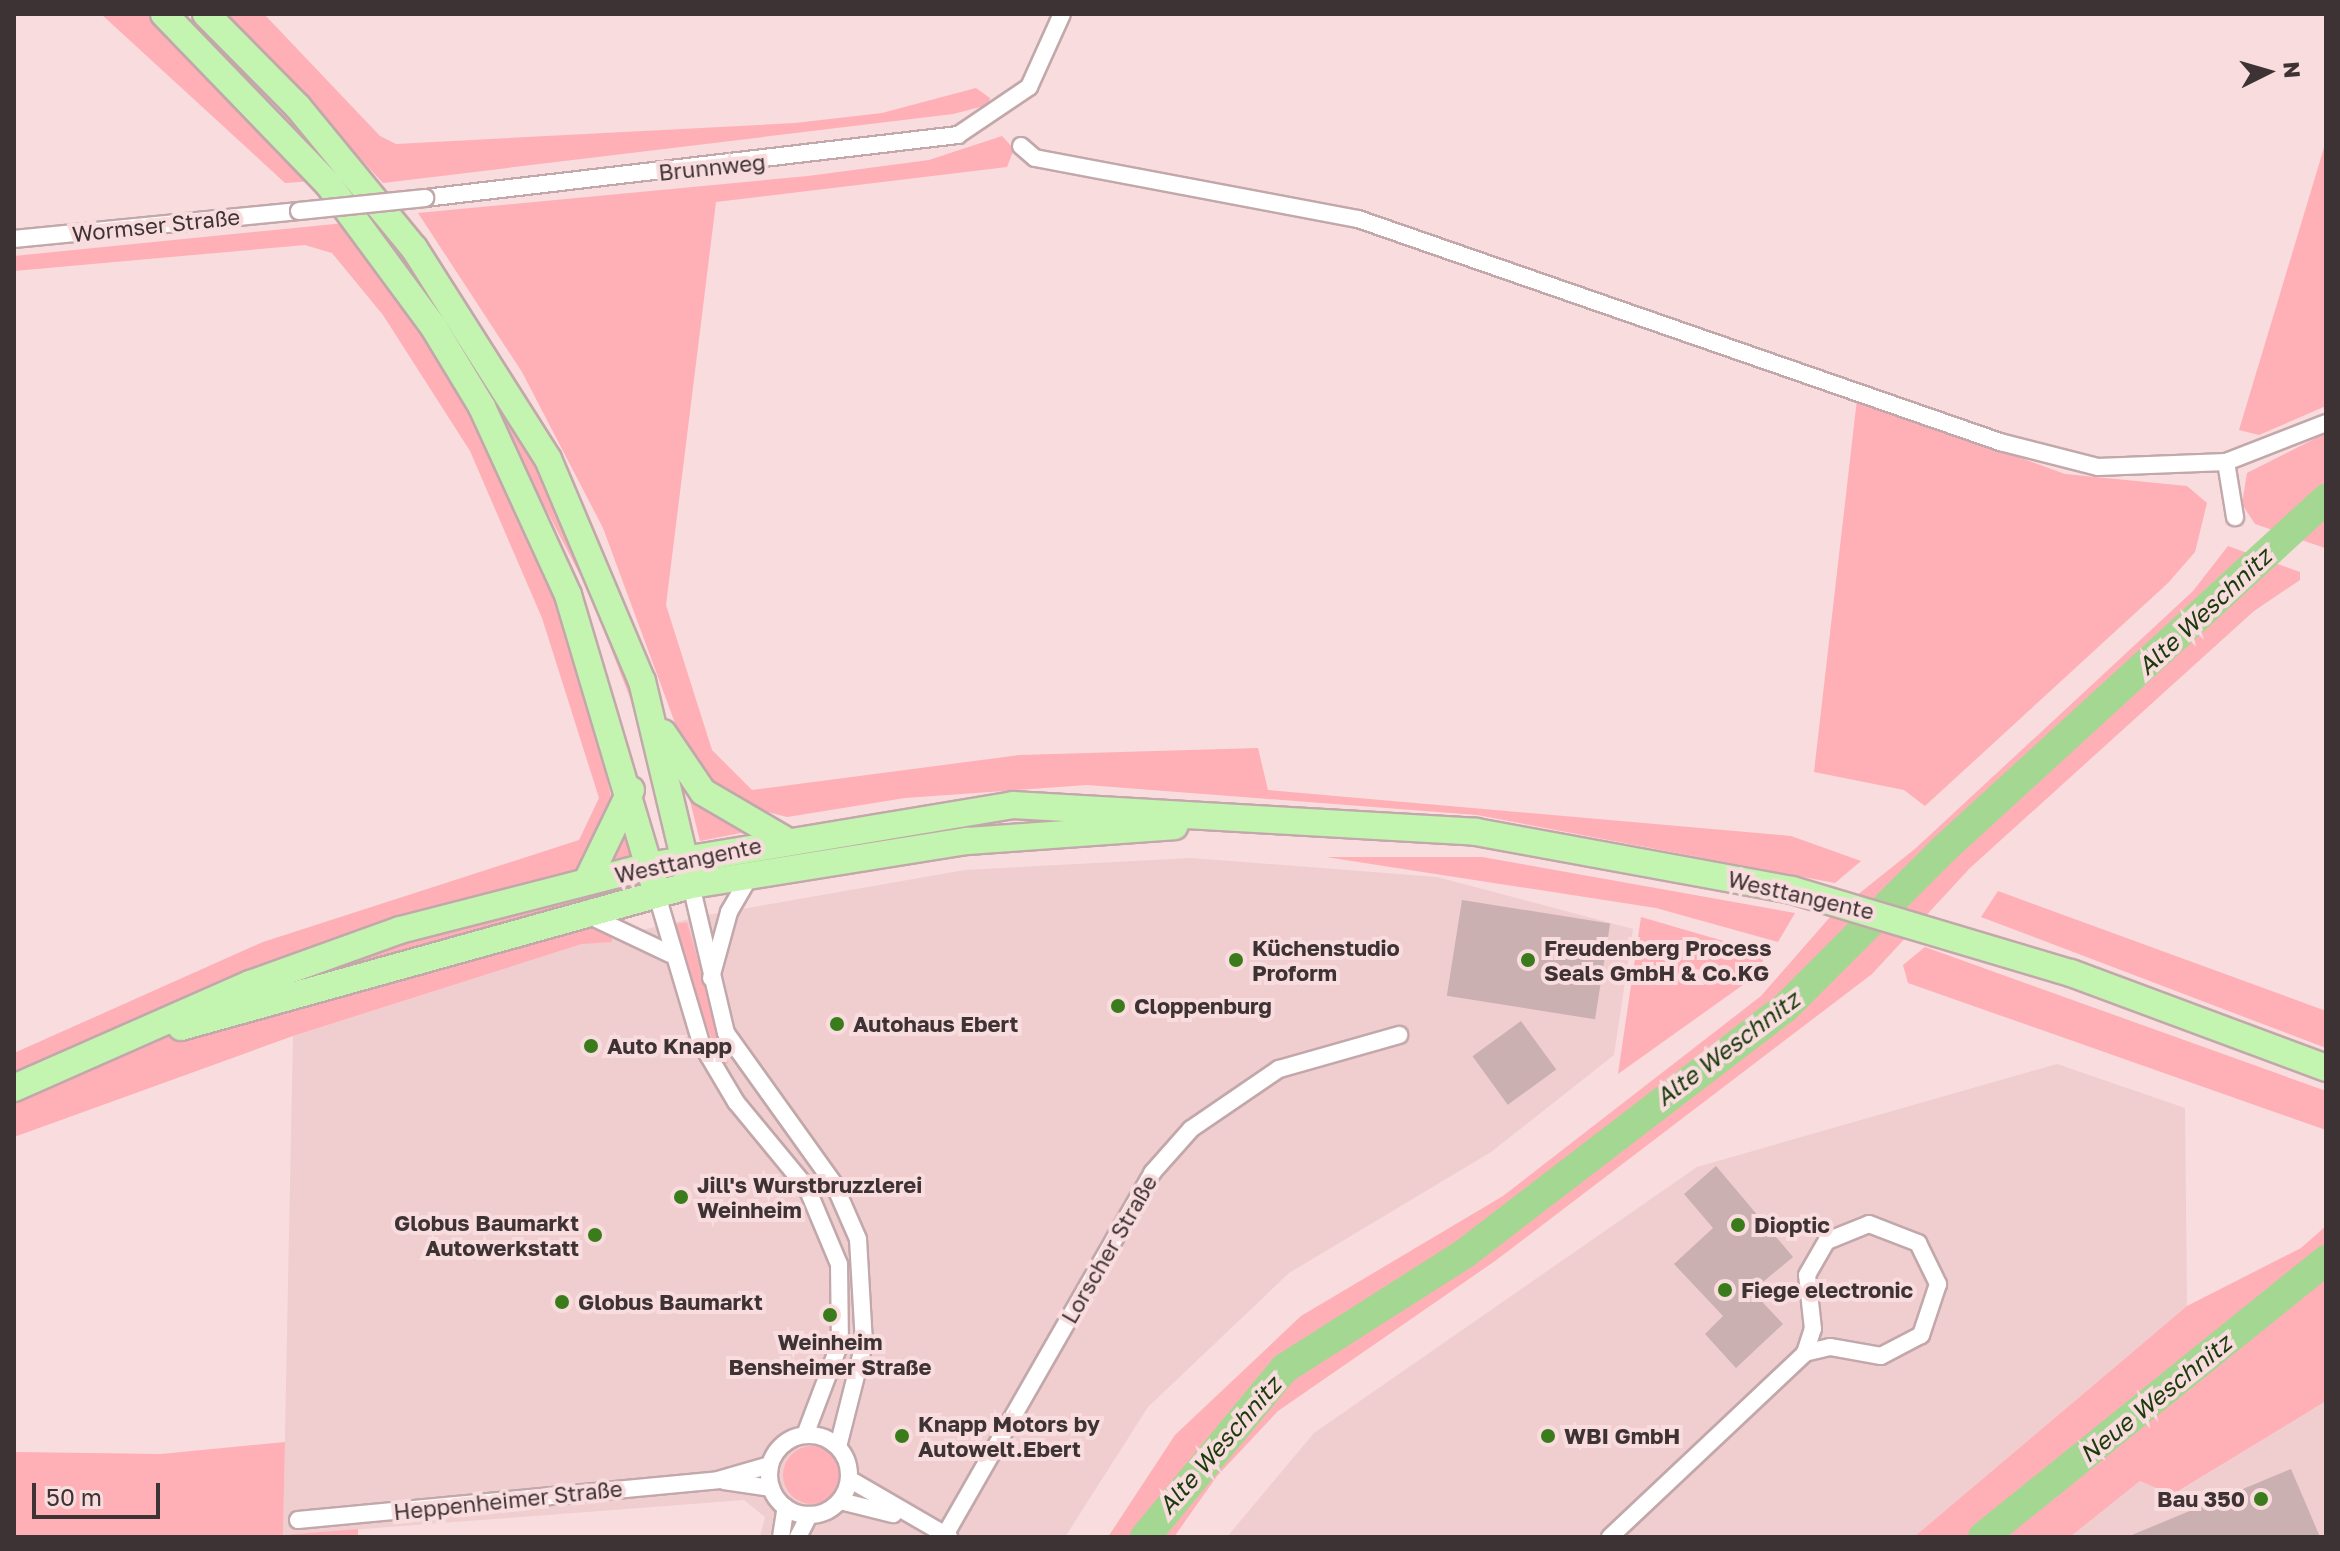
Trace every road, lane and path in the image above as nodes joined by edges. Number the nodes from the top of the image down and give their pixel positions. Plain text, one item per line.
1 (164, 14) edge
2 (206, 14) edge
3 (1062, 14) edge
4 (1021, 146) dead end
5 (299, 211) joint
6 (14, 239) edge
7 (2326, 423) edge
8 (2226, 462) junction
9 (2235, 517) dead end
10 (656, 723) junction
11 (631, 790) junction
12 (1254, 820) junction
13 (785, 840) junction
14 (686, 859) junction
15 (649, 866) junction
16 (751, 874) junction
17 (587, 881) junction
18 (691, 885) junction
19 (656, 892) junction
20 (579, 912) junction
21 (670, 954) junction
22 (710, 983) junction
23 (147, 1034) junction
24 (1399, 1035) dead end
25 (2326, 1068) edge
26 (14, 1088) edge
27 (1805, 1353) junction
28 (805, 1435) junction
29 (838, 1447) junction
30 (770, 1465) junction
31 (849, 1479) junction
32 (718, 1480) junction
33 (771, 1488) junction
34 (840, 1501) junction
35 (786, 1507) junction
36 (809, 1515) junction
37 (903, 1516) junction
38 (298, 1520) dead end
39 (947, 1536) edge
40 (781, 1537) edge
41 (798, 1537) edge
42 (1610, 1537) edge

1 - 11 main road
2 - 10 main road
3 - 5 street, Brunnweg, bridge
4 - 8 street
5 - 6 street, Wormser Straße
7 - 8 street
8 - 9 street
10 - 13 main road
10 - 14 main road
11 - 15 main road
11 - 17 main road
12 - 13 main road, Westtangente
12 - 16 main road, Westtangente
12 - 25 main road, Westtangente
13 - 14 main road, Westtangente
14 - 15 main road, Westtangente
14 - 18 main road
15 - 17 main road, Westtangente
15 - 19 main road
16 - 18 main road, Westtangente
16 - 22 street
17 - 23 main road, Westtangente
18 - 19 main road, Westtangente
18 - 22 street
19 - 20 main road, Westtangente
19 - 21 street
20 - 21 street
20 - 23 main road, Westtangente
21 - 28 street
22 - 29 street
23 - 26 main road, Westtangente
24 - 39 street, Lorscher Straße
27 - 27 street
27 - 42 street
28 - 29 street
28 - 30 street
29 - 31 street
30 - 32 street, Heppenheimer Straße
30 - 33 street
31 - 34 street
31 - 37 street
32 - 33 street, Heppenheimer Straße
32 - 38 street, Heppenheimer Straße
33 - 35 street
34 - 36 street
34 - 37 street
35 - 36 street
35 - 40 street
36 - 41 street
37 - 39 street

